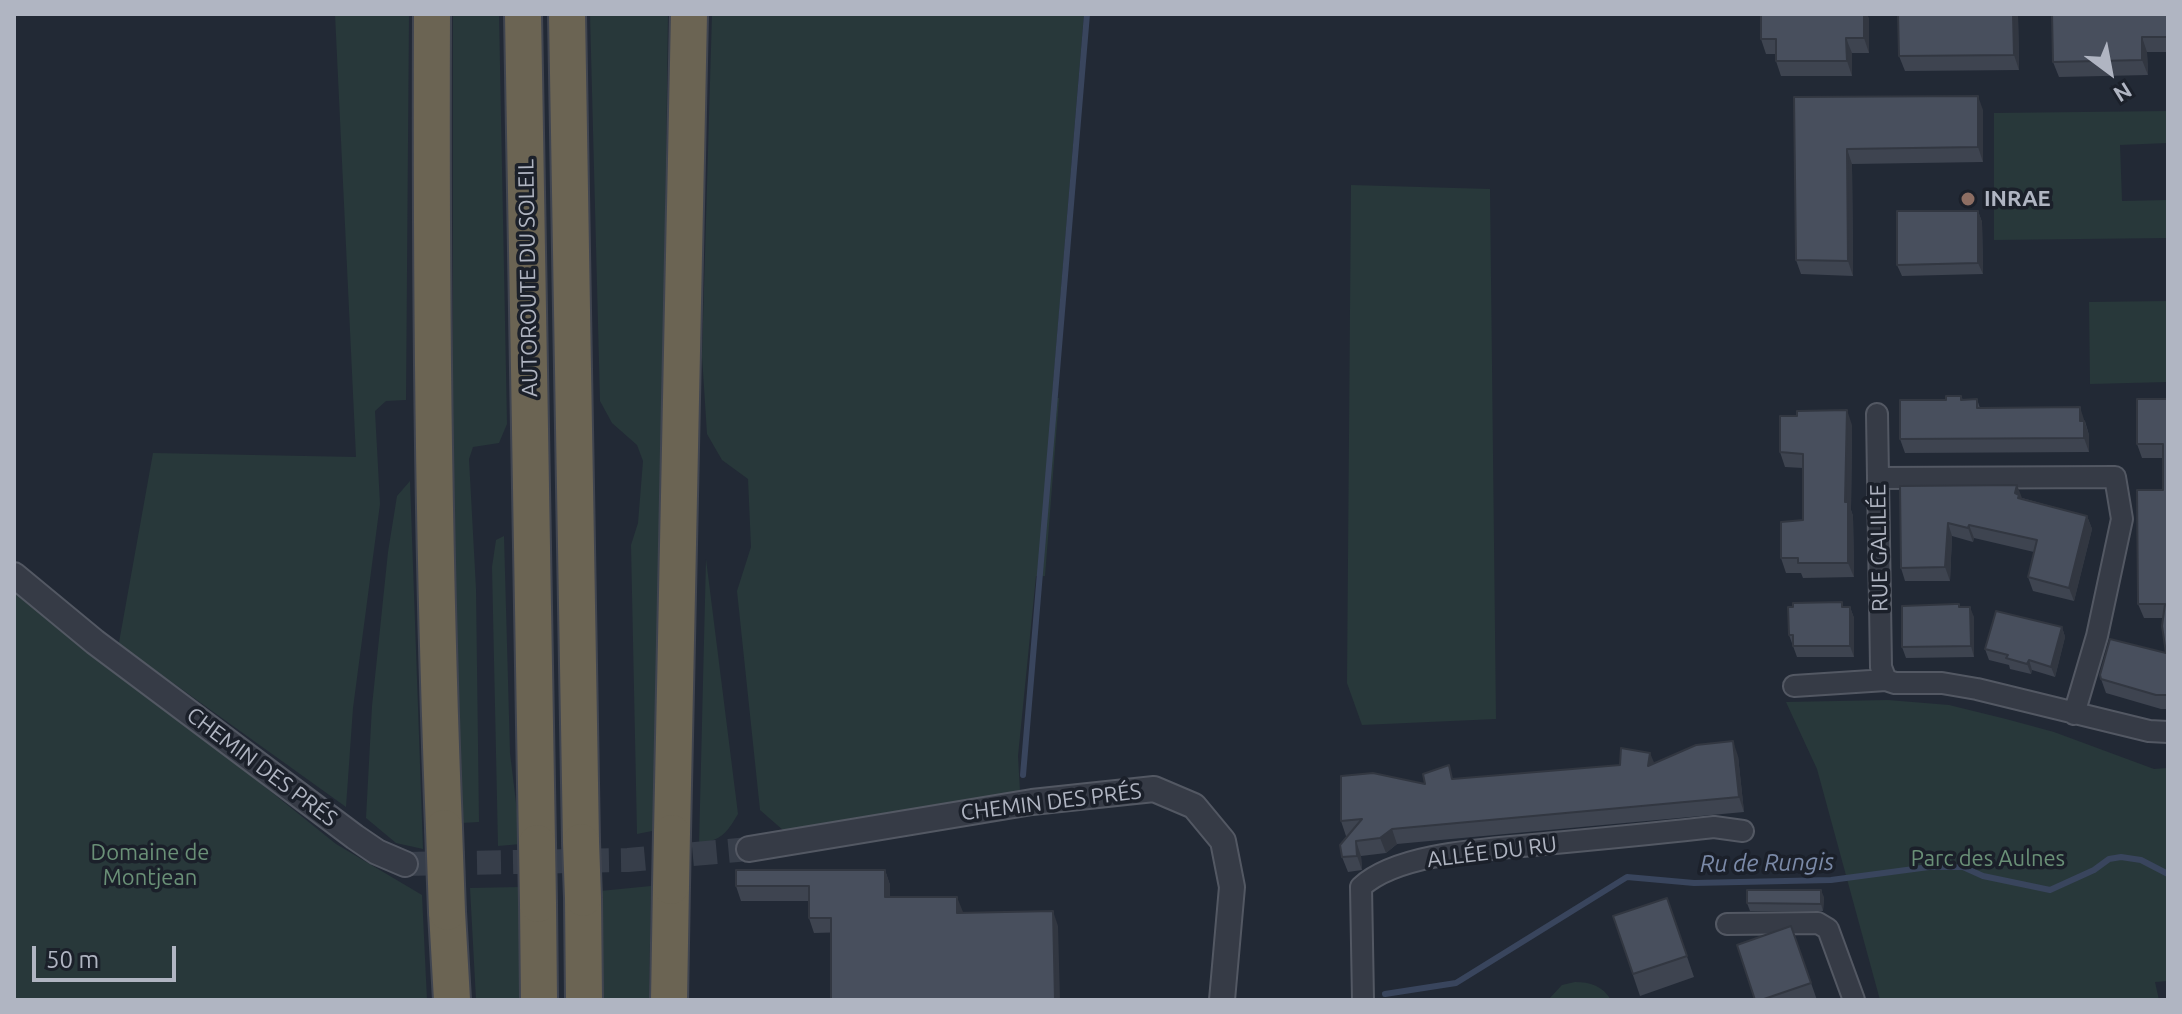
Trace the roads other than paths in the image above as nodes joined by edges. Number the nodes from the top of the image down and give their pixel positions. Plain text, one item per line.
1 (432, 14) edge
2 (523, 14) edge
3 (567, 14) edge
4 (689, 14) edge
5 (1877, 414) dead end
6 (1878, 478) junction
7 (14, 575) edge
8 (1886, 680) junction
9 (1794, 686) dead end
10 (2074, 714) junction
11 (2168, 732) edge
12 (1743, 831) dead end
13 (749, 849) tunnel mouth
14 (405, 864) tunnel mouth
15 (1727, 924) dead end
16 (452, 1000) edge
17 (539, 1000) edge
18 (584, 1000) edge
19 (669, 1000) edge
20 (1222, 1000) edge
21 (1363, 1000) edge
22 (1854, 1000) edge

1 - 16 highway, bridge
2 - 17 highway, AUTOROUTE DU SOLEIL, bridge
3 - 18 highway, AUTOROUTE DU SOLEIL, bridge
4 - 19 highway, bridge
5 - 6 street, RUE GALILÉE
6 - 8 street, RUE GALILÉE
6 - 10 street
7 - 14 street, CHEMIN DES PRÉS
8 - 9 street
8 - 10 street
10 - 11 street
12 - 21 street, ALLÉE DU RU
13 - 20 street, CHEMIN DES PRÉS
15 - 22 street

